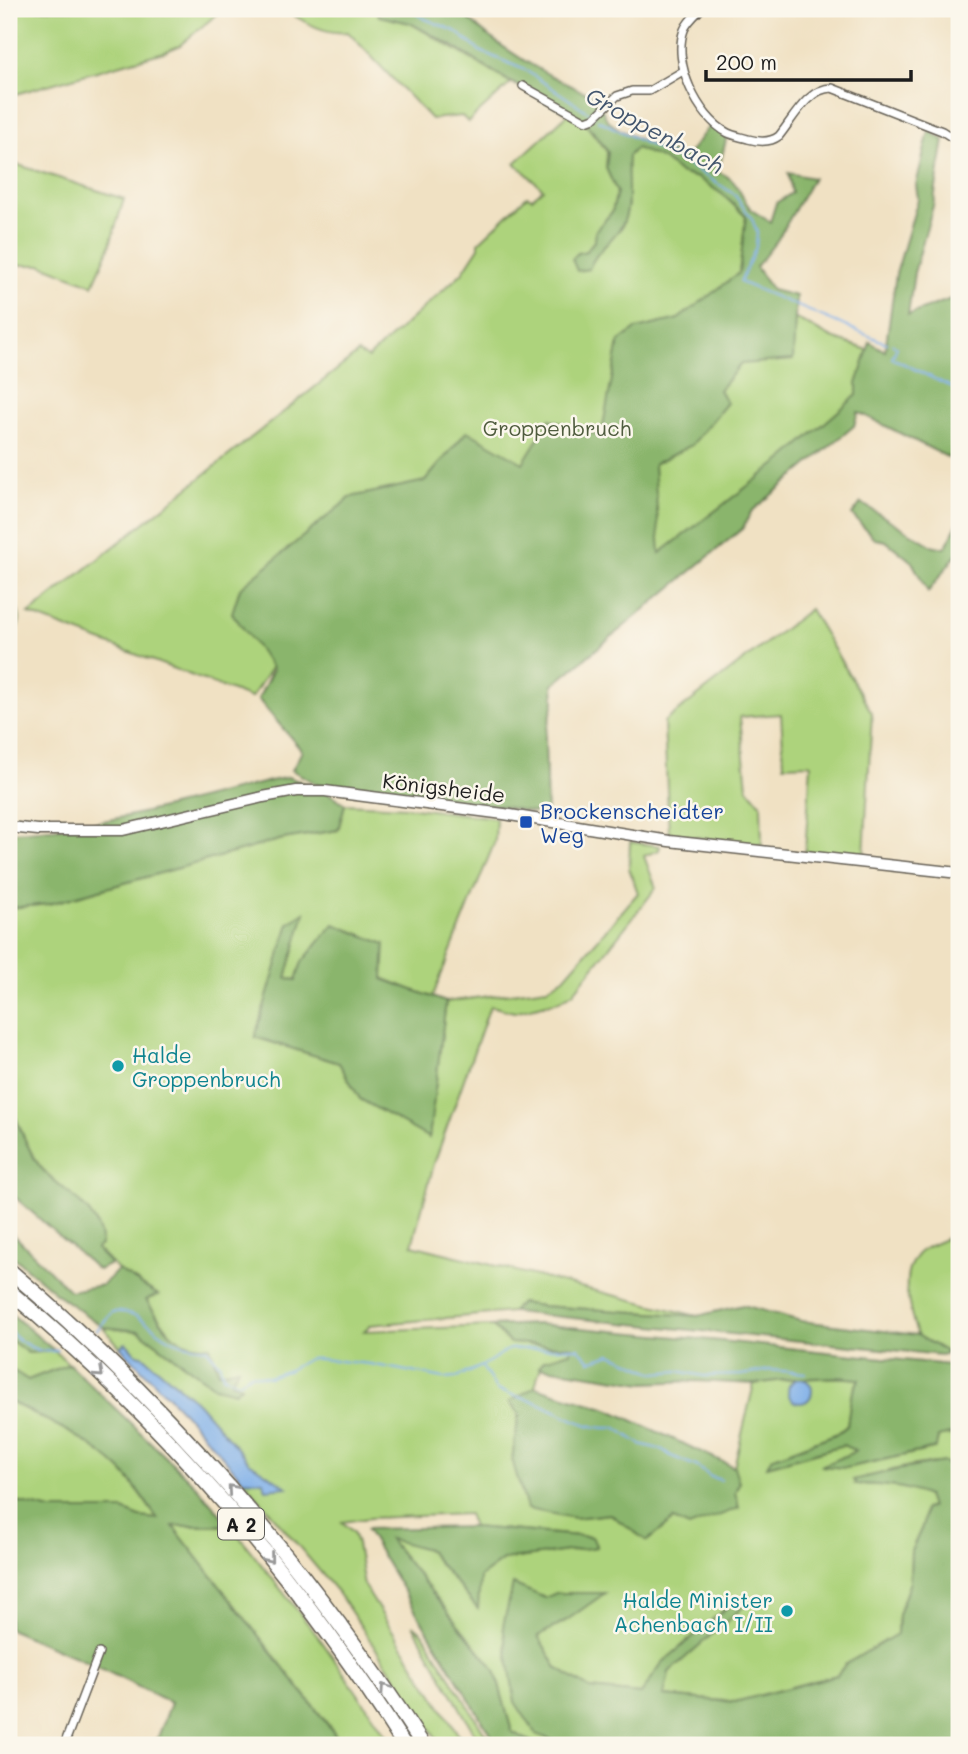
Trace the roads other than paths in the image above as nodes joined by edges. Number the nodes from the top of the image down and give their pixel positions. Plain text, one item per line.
1 (701, 9) edge
2 (682, 71) junction
3 (523, 86) dead end
4 (959, 142) edge
5 (9, 827) edge
6 (959, 873) edge
7 (9, 1270) edge
8 (9, 1292) edge
9 (99, 1653) dead end
10 (64, 1745) edge
11 (404, 1745) edge
12 (423, 1745) edge

1 - 2 street
2 - 3 street
2 - 4 street
5 - 6 main road, Königsheide
12 -> 7 highway, A 2
8 -> 11 highway, A 2
9 - 10 street

